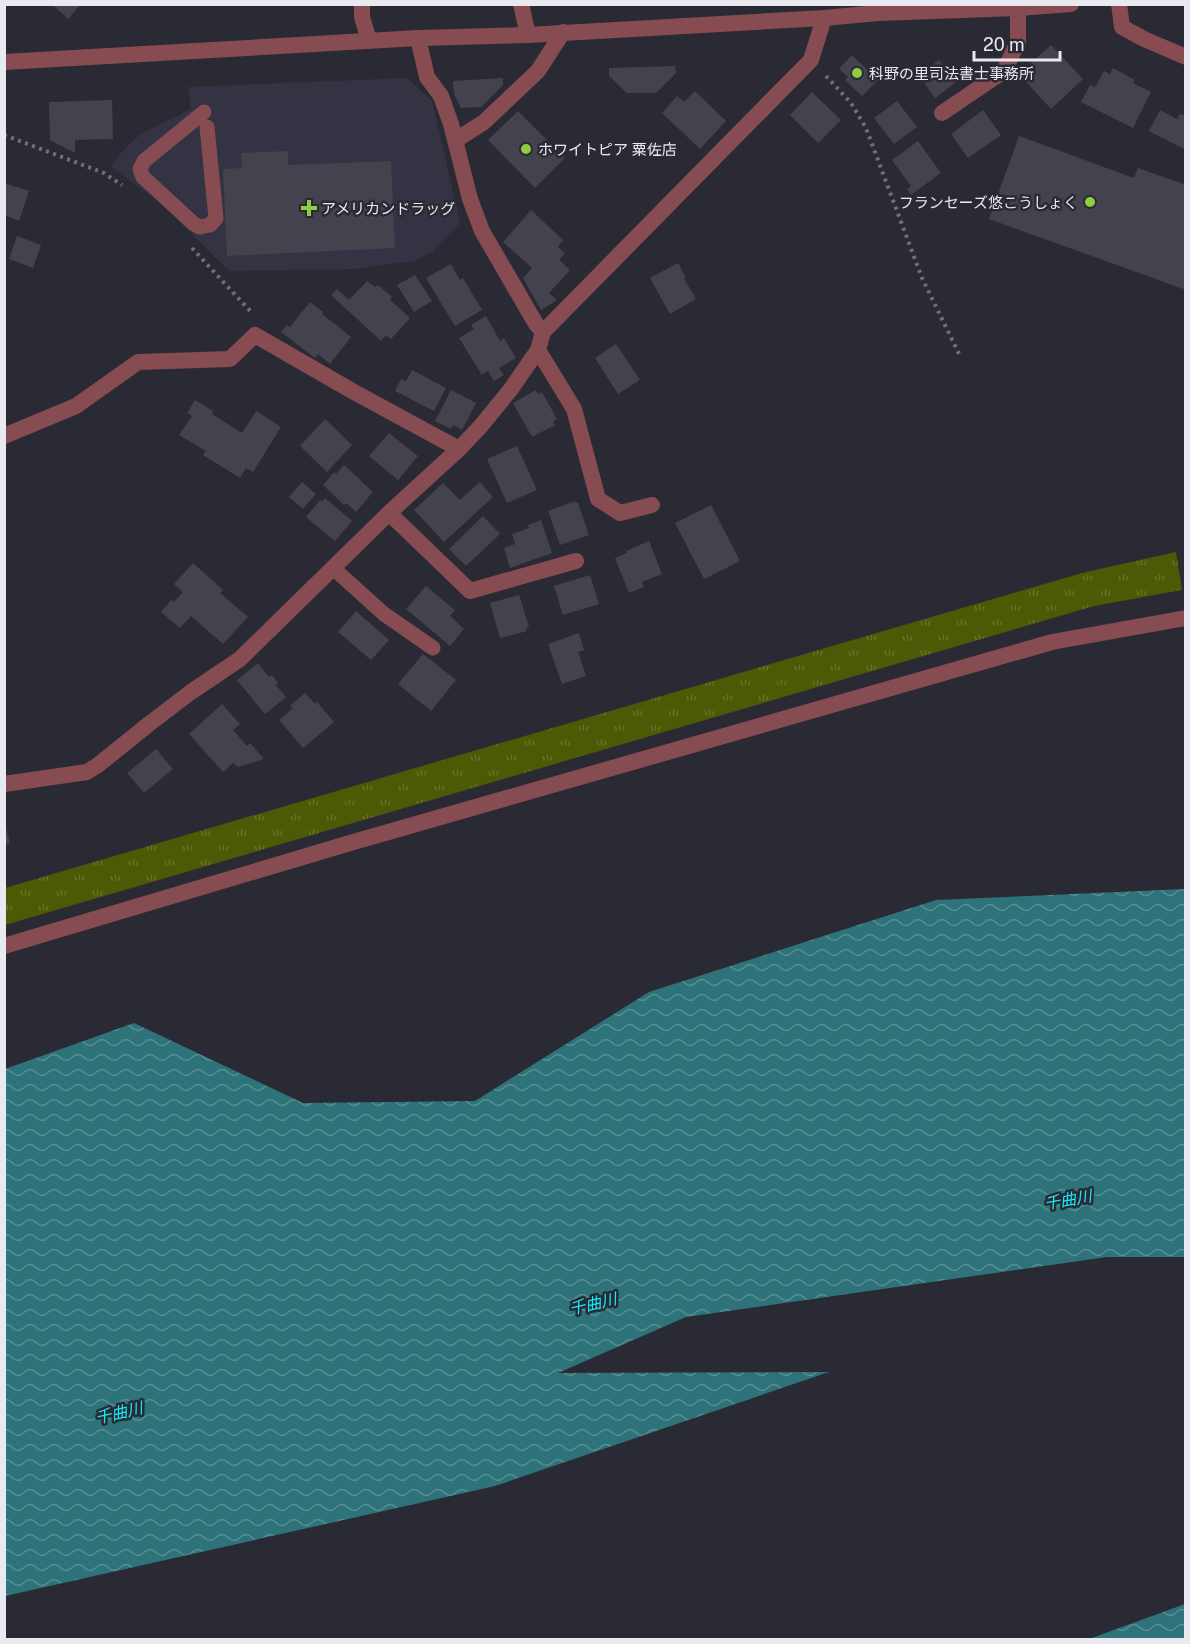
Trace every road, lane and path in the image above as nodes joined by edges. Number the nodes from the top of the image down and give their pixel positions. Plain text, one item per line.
1 (362, 4) edge
2 (521, 4) edge
3 (1071, 4) edge
4 (1119, 4) edge
5 (1018, 8) junction
6 (879, 9) edge
7 (824, 18) junction
8 (563, 32) junction
9 (528, 34) junction
10 (418, 38) junction
11 (369, 41) junction
12 (1185, 57) edge
13 (811, 60) junction
14 (4, 62) edge
15 (942, 113) dead end
16 (206, 119) joint
17 (4, 135) edge
18 (456, 140) junction
19 (130, 190) dead end
20 (186, 241) dead end
21 (255, 317) dead end
22 (543, 332) junction
23 (538, 350) junction
24 (960, 356) dead end
25 (4, 436) edge
26 (459, 449) junction
27 (652, 506) dead end
28 (389, 513) junction
29 (576, 561) dead end
30 (333, 568) junction
31 (1185, 618) edge
32 (432, 648) dead end
33 (4, 784) edge
34 (4, 946) edge

1 - 11 street
2 - 9 street
3 - 5 street
4 - 12 street
5 - 6 street
5 - 15 street
6 - 7 street
7 - 8 street
7 - 13 street
8 - 9 street
8 - 18 street
9 - 10 street
10 - 11 street
10 - 18 street
11 - 14 street
13 - 22 street
13 - 24 path
16 - 16 lane
17 - 19 path
18 - 22 street
20 - 21 path
22 - 23 street
23 - 26 street
23 - 27 street
25 - 26 street
26 - 28 street
28 - 29 street
28 - 30 street
30 - 32 lane
30 - 33 street
31 - 34 street

